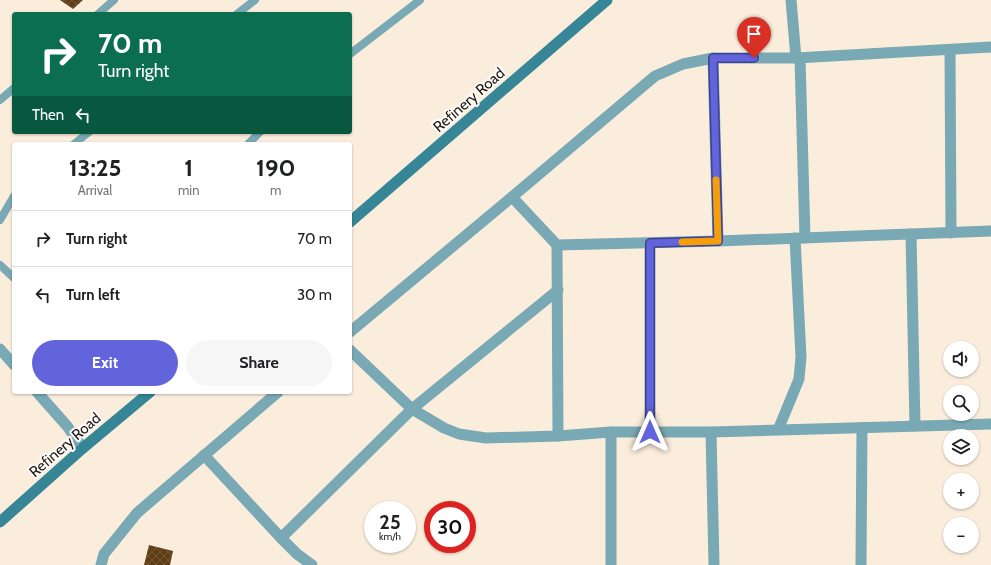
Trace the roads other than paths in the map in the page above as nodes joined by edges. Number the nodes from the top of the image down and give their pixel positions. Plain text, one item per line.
1 (114, 0) edge
2 (255, 0) edge
3 (420, 0) edge
4 (607, 0) edge
5 (791, 0) edge
6 (100, 12) edge
7 (240, 12) edge
8 (991, 47) edge
9 (950, 50) junction
10 (352, 52) edge
11 (713, 58) junction
12 (798, 58) junction
13 (12, 90) edge
14 (0, 100) edge
15 (86, 134) edge
16 (258, 134) edge
17 (76, 142) edge
18 (250, 142) edge
19 (512, 197) junction
20 (12, 199) edge
21 (0, 220) edge
22 (352, 220) edge
23 (991, 231) edge
24 (951, 233) junction
25 (911, 234) junction
26 (800, 238) junction
27 (718, 241) junction
28 (650, 243) junction
29 (557, 245) junction
30 (0, 265) edge
31 (12, 276) edge
32 (558, 290) junction
33 (352, 330) edge
34 (0, 349) edge
35 (352, 352) edge
36 (12, 363) edge
37 (39, 394) edge
38 (148, 394) edge
39 (276, 394) edge
40 (412, 409) junction
41 (991, 424) edge
42 (915, 426) junction
43 (862, 428) junction
44 (778, 430) junction
45 (611, 432) junction
46 (650, 432) junction
47 (711, 432) junction
48 (558, 436) junction
49 (83, 448) junction
50 (204, 455) junction
51 (0, 522) edge
52 (281, 538) junction
53 (100, 565) edge
54 (312, 565) edge
55 (611, 565) edge
56 (714, 565) edge
57 (861, 565) edge

1 - 6 lane
2 - 7 lane
3 - 10 lane
4 - 22 main road, Refinery Road
5 - 12 street
8 - 9 street
9 - 12 street
9 - 24 street
11 - 12 street
11 - 19 street
11 - 27 street
12 - 26 street
13 - 14 lane
15 - 17 lane
16 - 18 lane
19 - 29 street
19 - 33 street
20 - 21 lane
23 - 24 street
24 - 25 street
25 - 26 street
25 - 42 street
26 - 27 street
26 - 44 street
27 - 28 street
28 - 29 street
28 - 46 street
29 - 32 street
30 - 31 lane
32 - 40 street
32 - 48 street
34 - 36 street
35 - 40 street
37 - 49 street
38 - 49 main road, Refinery Road
39 - 50 street
40 - 48 street
40 - 52 street
41 - 42 street
42 - 43 street
43 - 44 street
43 - 57 street
44 - 47 street
45 - 46 street
45 - 48 street
45 - 55 street
46 - 47 street
47 - 56 street
49 - 51 main road, Refinery Road
50 - 52 street
50 - 53 street
52 - 54 street

